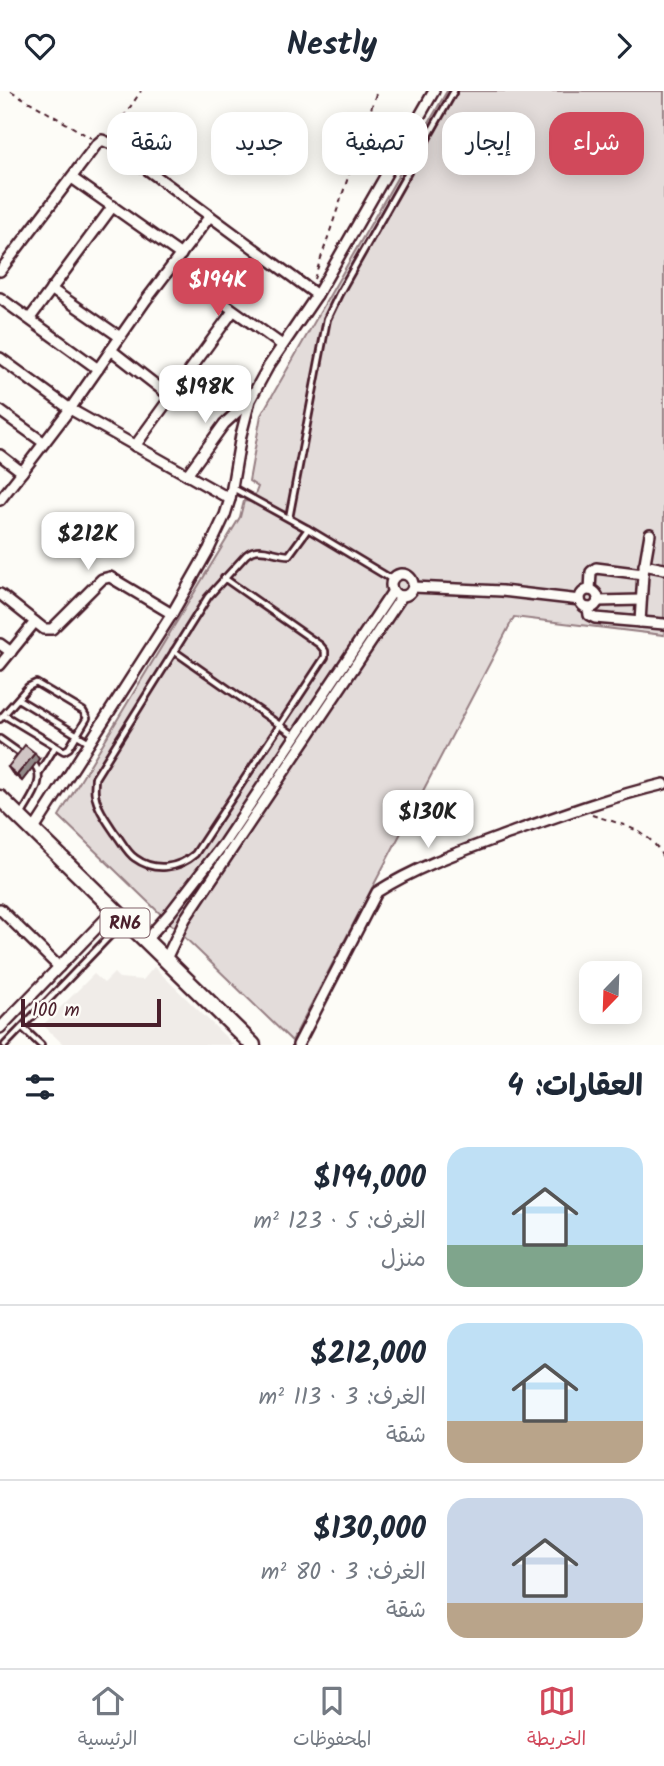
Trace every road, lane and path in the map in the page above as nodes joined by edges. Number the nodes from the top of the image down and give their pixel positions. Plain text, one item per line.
1 (12, 91) edge
2 (136, 91) edge
3 (141, 91) edge
4 (377, 91) edge
5 (434, 91) edge
6 (454, 91) edge
7 (137, 97) junction
8 (103, 142) junction
9 (72, 178) junction
10 (113, 206) junction
11 (211, 216) junction
12 (181, 255) junction
13 (172, 265) junction
14 (0, 271) edge
15 (51, 289) junction
16 (314, 292) junction
17 (0, 298) edge
18 (233, 311) junction
19 (30, 318) junction
20 (120, 337) junction
21 (282, 345) junction
22 (111, 350) junction
23 (1, 360) edge
24 (98, 369) junction
25 (170, 396) junction
26 (250, 400) junction
27 (70, 409) junction
28 (0, 411) edge
29 (43, 442) junction
30 (135, 446) junction
31 (0, 455) edge
32 (22, 472) junction
33 (187, 475) junction
34 (232, 487) junction
35 (230, 499) junction
36 (0, 500) edge
37 (289, 518) junction
38 (308, 529) junction
39 (650, 534) dead end
40 (664, 569) edge
41 (643, 570) junction
42 (224, 578) junction
43 (393, 580) junction
44 (412, 587) junction
45 (590, 590) junction
46 (393, 591) junction
47 (0, 594) edge
48 (402, 596) junction
49 (580, 600) junction
50 (641, 600) junction
51 (598, 601) junction
52 (588, 608) junction
53 (172, 614) junction
54 (35, 622) junction
55 (640, 622) junction
56 (664, 624) edge
57 (0, 644) edge
58 (174, 651) junction
59 (11, 652) junction
60 (0, 665) edge
61 (18, 699) junction
62 (2, 717) edge
63 (281, 725) junction
64 (78, 735) junction
65 (0, 739) edge
66 (299, 739) junction
67 (90, 743) junction
68 (55, 747) junction
69 (25, 757) edge
70 (34, 764) edge
71 (39, 771) junction
72 (664, 784) edge
73 (0, 798) edge
74 (575, 809) junction
75 (20, 818) junction
76 (33, 831) junction
77 (664, 861) edge
78 (0, 909) edge
79 (119, 916) junction
80 (145, 941) junction
81 (165, 961) junction
82 (59, 967) junction
83 (0, 1028) edge
84 (23, 1028) junction
85 (5, 1045) edge
86 (41, 1045) edge
87 (253, 1045) edge
88 (298, 1045) edge

1 - 8 path
2 - 7 path
3 - 7 path
4 - 16 path
5 - 16 street
6 - 37 lane
7 - 8 path
8 - 9 street
8 - 11 street
9 - 10 street
9 - 14 street
10 - 12 street
10 - 15 street
11 - 12 street
11 - 16 street
12 - 13 street
13 - 18 street
13 - 20 street
15 - 19 street
15 - 20 street
16 - 21 street
17 - 19 street
18 - 21 street
18 - 25 street
19 - 24 street
20 - 22 street
21 - 26 street
22 - 24 street
22 - 25 street
23 - 27 street
24 - 27 street
25 - 30 street
26 - 33 street
26 - 34 street
27 - 29 street
27 - 30 street
28 - 29 street
29 - 32 street
30 - 33 street
31 - 32 street
32 - 36 street
33 - 35 street
34 - 35 street
34 - 37 lane
35 - 53 street
37 - 38 lane
38 - 42 lane
38 - 43 lane
39 - 41 street
40 - 41 street
41 - 45 street
41 - 50 street
42 - 58 lane
42 - 63 lane
43 - 44 street
43 - 46 street
44 - 48 street
44 - 49 street
45 - 49 street
45 - 51 street
46 - 48 street
46 - 66 street
47 - 54 street
48 - 66 street
49 - 52 street
50 - 51 street
50 - 55 street
51 - 52 street
52 - 55 street
53 - 54 street
53 - 67 street
54 - 59 street
55 - 56 street
57 - 59 street
58 - 63 lane
58 - 63 lane
59 - 60 street
61 - 62 lane
61 - 64 lane
61 - 64 lane
62 - 68 lane
63 - 66 lane
64 - 67 lane
64 - 68 lane
65 - 69 lane
66 - 80 street
66 - 81 street
67 - 76 street
68 - 71 lane
70 - 71 lane
71 - 75 lane
72 - 74 street
73 - 75 main road, RN6
74 - 77 path
74 - 88 street
75 - 76 main road, RN6
76 - 79 main road, RN6
78 - 82 street
79 - 80 main road, RN6
79 - 82 street
79 - 84 lane
80 - 81 main road, RN6
81 - 87 main road, RN6
82 - 83 street
84 - 85 lane
84 - 86 lane

